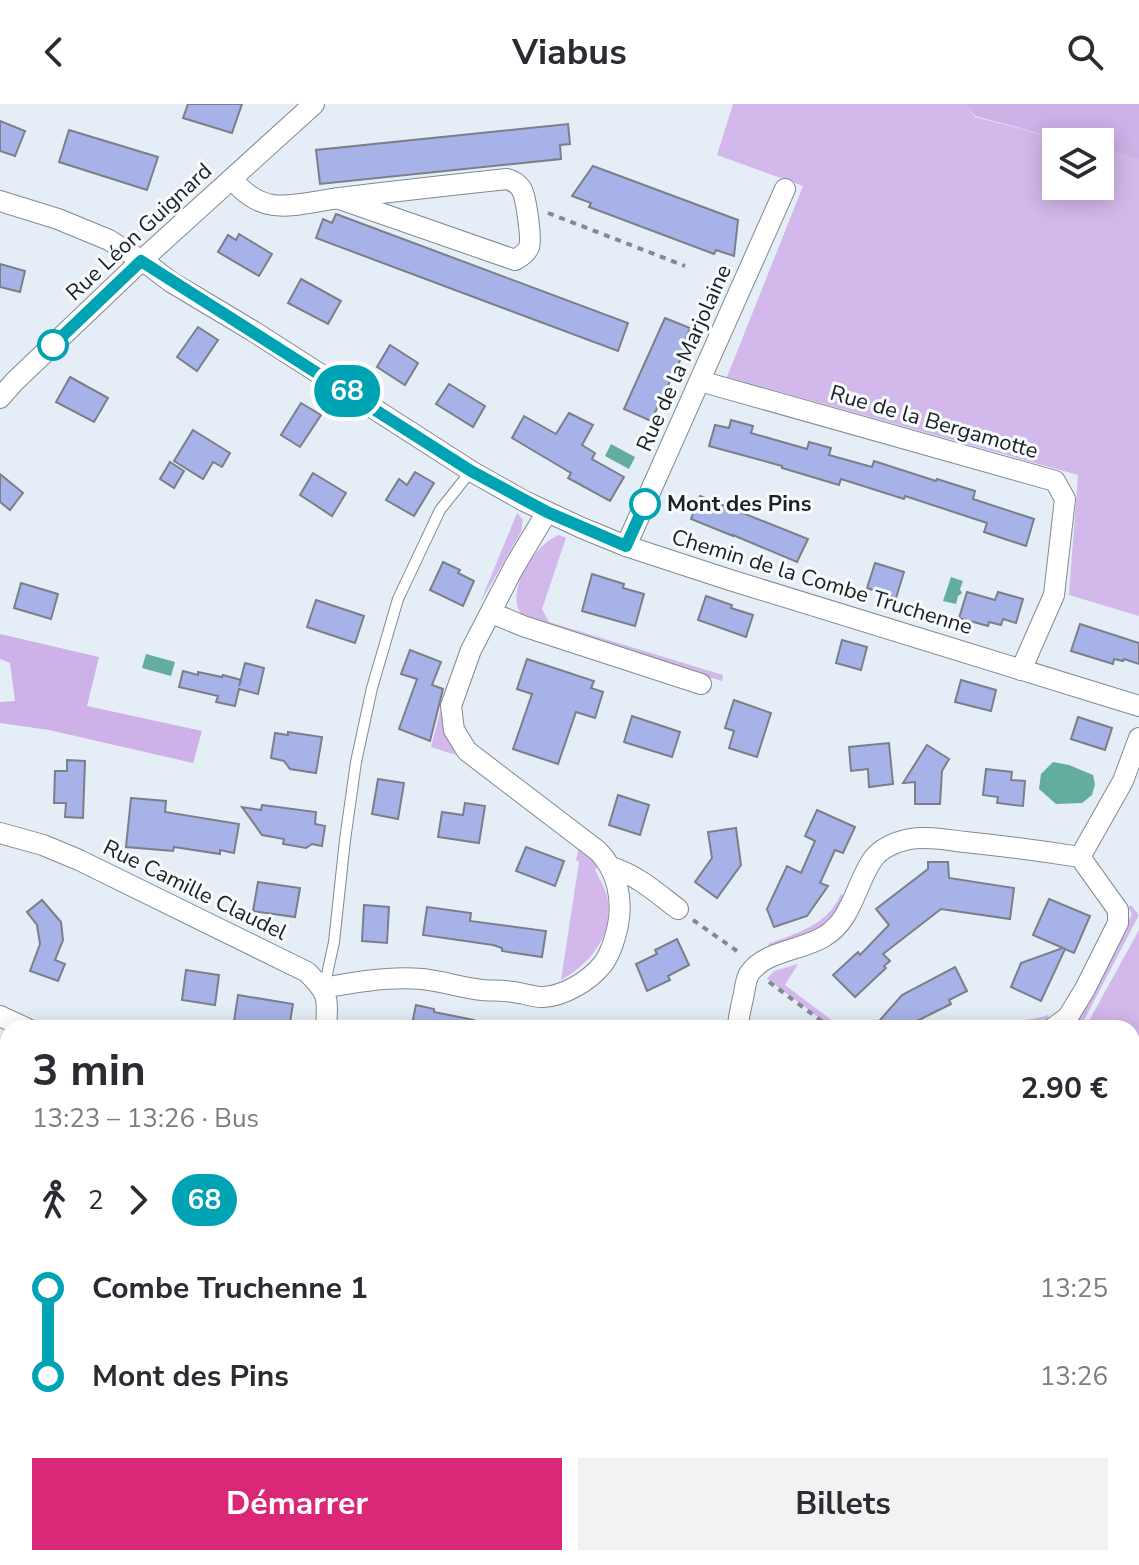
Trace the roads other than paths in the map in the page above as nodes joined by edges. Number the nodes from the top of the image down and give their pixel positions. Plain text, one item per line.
1 (314, 104) edge
2 (232, 179) junction
3 (785, 189) dead end
4 (337, 198) junction
5 (0, 201) edge
6 (141, 261) junction
7 (700, 381) junction
8 (0, 398) edge
9 (471, 471) junction
10 (547, 512) junction
11 (626, 546) junction
12 (492, 613) junction
13 (1021, 670) junction
14 (701, 684) dead end
15 (1139, 706) edge
16 (1139, 738) edge
17 (0, 833) edge
18 (1080, 857) junction
19 (611, 867) junction
20 (678, 909) road end
21 (324, 988) junction
22 (327, 1020) edge
23 (740, 1020) edge
24 (1064, 1020) edge

1 - 2 street, Rue Léon Guignard
2 - 4 street
2 - 6 street, Rue Léon Guignard
3 - 7 street, Rue de la Marjolaine
4 - 4 street
5 - 6 street, Chemin de la Combe Truchenne
6 - 8 street, Rue Léon Guignard
6 - 9 street, Chemin de la Combe Truchenne
7 - 11 street, Rue de la Marjolaine
7 - 13 street, Rue de la Bergamotte
9 - 10 street, Chemin de la Combe Truchenne
9 - 21 lane
10 - 11 street, Chemin de la Combe Truchenne
10 - 12 street
11 - 13 street, Chemin de la Combe Truchenne
12 - 14 street
12 - 19 street
13 - 15 street, Chemin de la Combe Truchenne
16 - 18 street
17 - 21 street, Rue Camille Claudel
18 - 23 street
18 - 24 street
19 - 20 street
19 - 21 street
21 - 22 street

